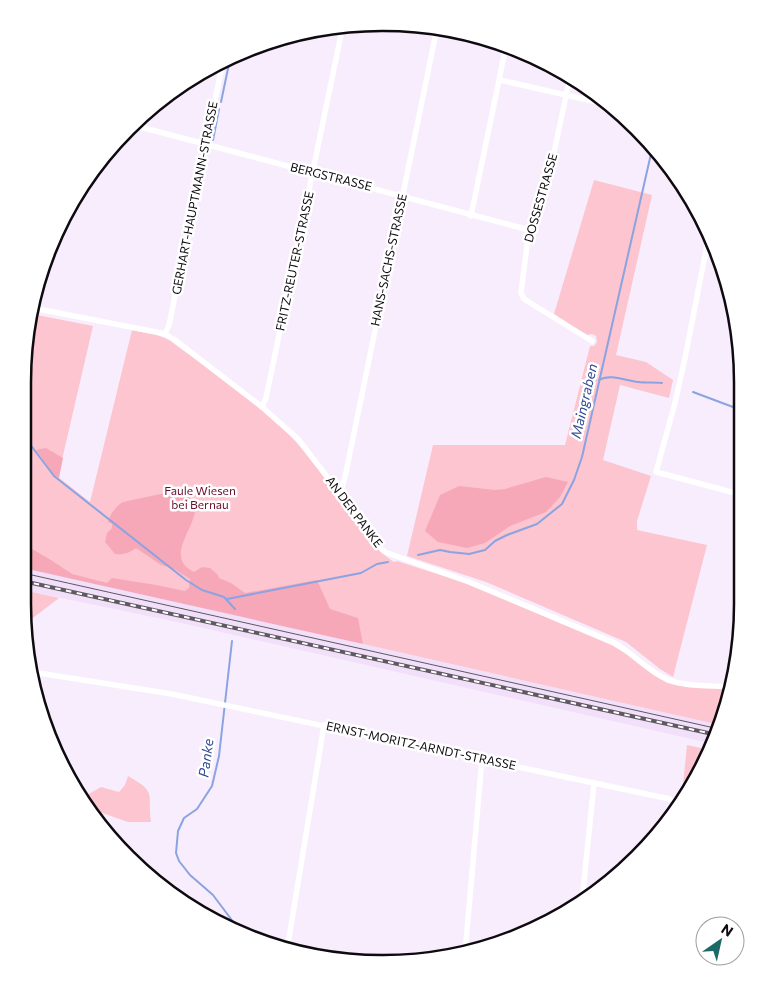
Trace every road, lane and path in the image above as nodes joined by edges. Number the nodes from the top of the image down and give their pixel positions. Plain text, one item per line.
1 (342, 34) edge
2 (435, 35) edge
3 (505, 54) edge
4 (221, 70) edge
5 (500, 80) junction
6 (568, 84) edge
7 (566, 96) junction
8 (593, 101) edge
9 (141, 127) edge
10 (207, 144) junction
11 (313, 173) junction
12 (402, 196) junction
13 (471, 216) junction
14 (529, 230) junction
15 (707, 247) edge
16 (39, 309) edge
17 (166, 334) junction
18 (592, 341) dead end
19 (262, 406) junction
20 (338, 491) junction
21 (734, 493) edge
22 (38, 673) edge
23 (724, 686) edge
24 (324, 725) junction
25 (482, 759) junction
26 (594, 783) junction
27 (670, 798) dead end
28 (583, 892) edge
29 (288, 942) edge
30 (466, 945) edge

1 - 11 street, FRITZ-REUTER-STRASSE
2 - 12 street, HANS-SACHS-STRASSE
3 - 5 street
4 - 10 street, GERHART-HAUPTMANN-STRASSE
5 - 7 street
5 - 13 street
6 - 7 street, DOSSESTRASSE
7 - 8 street
7 - 14 street, DOSSESTRASSE
9 - 10 street, BERGSTRASSE
10 - 11 street, BERGSTRASSE
10 - 17 street, GERHART-HAUPTMANN-STRASSE
11 - 12 street, BERGSTRASSE
11 - 19 street, FRITZ-REUTER-STRASSE
12 - 13 street, BERGSTRASSE
12 - 20 street, HANS-SACHS-STRASSE
13 - 14 street, BERGSTRASSE
14 - 18 street, DOSSESTRASSE
15 - 21 street
16 - 17 street, AN DER PANKE
17 - 19 street, AN DER PANKE
19 - 20 street, AN DER PANKE
20 - 23 street, AN DER PANKE
22 - 24 street, ERNST-MORITZ-ARNDT-STRASSE
24 - 25 street, ERNST-MORITZ-ARNDT-STRASSE
24 - 29 street
25 - 26 street, ERNST-MORITZ-ARNDT-STRASSE
25 - 30 street
26 - 27 street, ERNST-MORITZ-ARNDT-STRASSE
26 - 28 street

